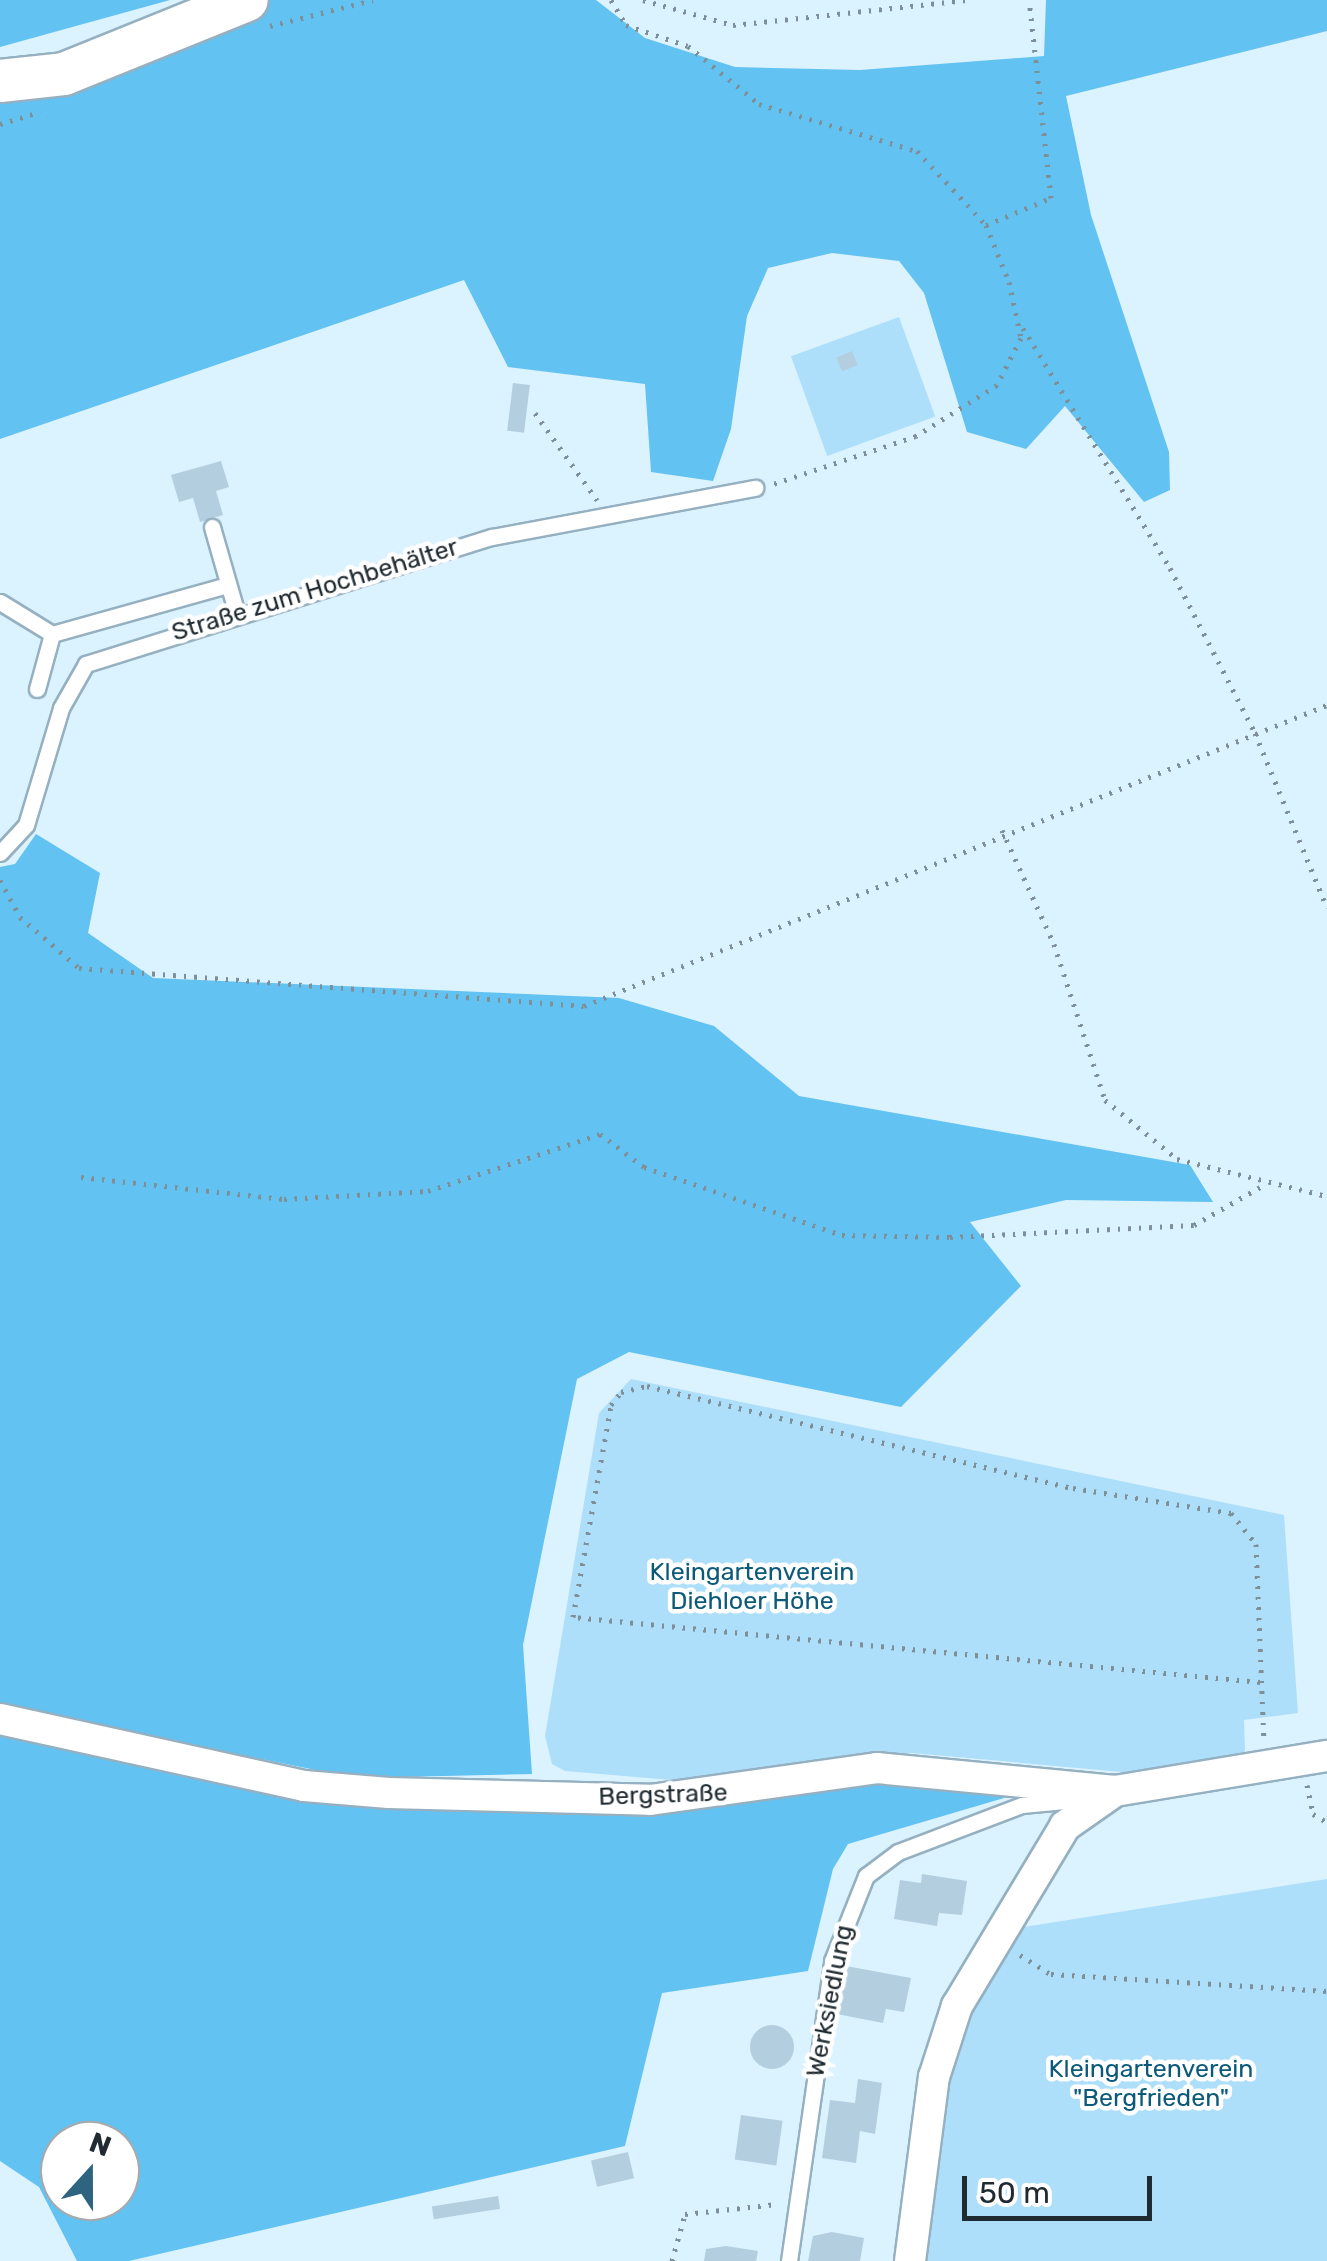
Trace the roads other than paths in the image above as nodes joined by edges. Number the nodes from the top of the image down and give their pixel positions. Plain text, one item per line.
1 (247, 0) edge
2 (0, 81) edge
3 (756, 488) road end
4 (212, 527) dead end
5 (226, 584) junction
6 (0, 602) edge
7 (236, 614) junction
8 (52, 634) junction
9 (38, 688) dead end
10 (0, 854) edge
11 (0, 1720) edge
12 (1323, 1756) edge
13 (1107, 1794) junction
14 (789, 2261) edge
15 (910, 2261) edge

1 - 2 main road
3 - 7 lane, Straße zum Hochbehälter
4 - 5 lane
5 - 7 lane
5 - 8 lane
6 - 8 lane
7 - 10 lane, Straße zum Hochbehälter
8 - 9 lane
11 - 13 street, Bergstraße
12 - 13 street, Bergstraße
13 - 14 lane, Werksiedlung
13 - 15 street

